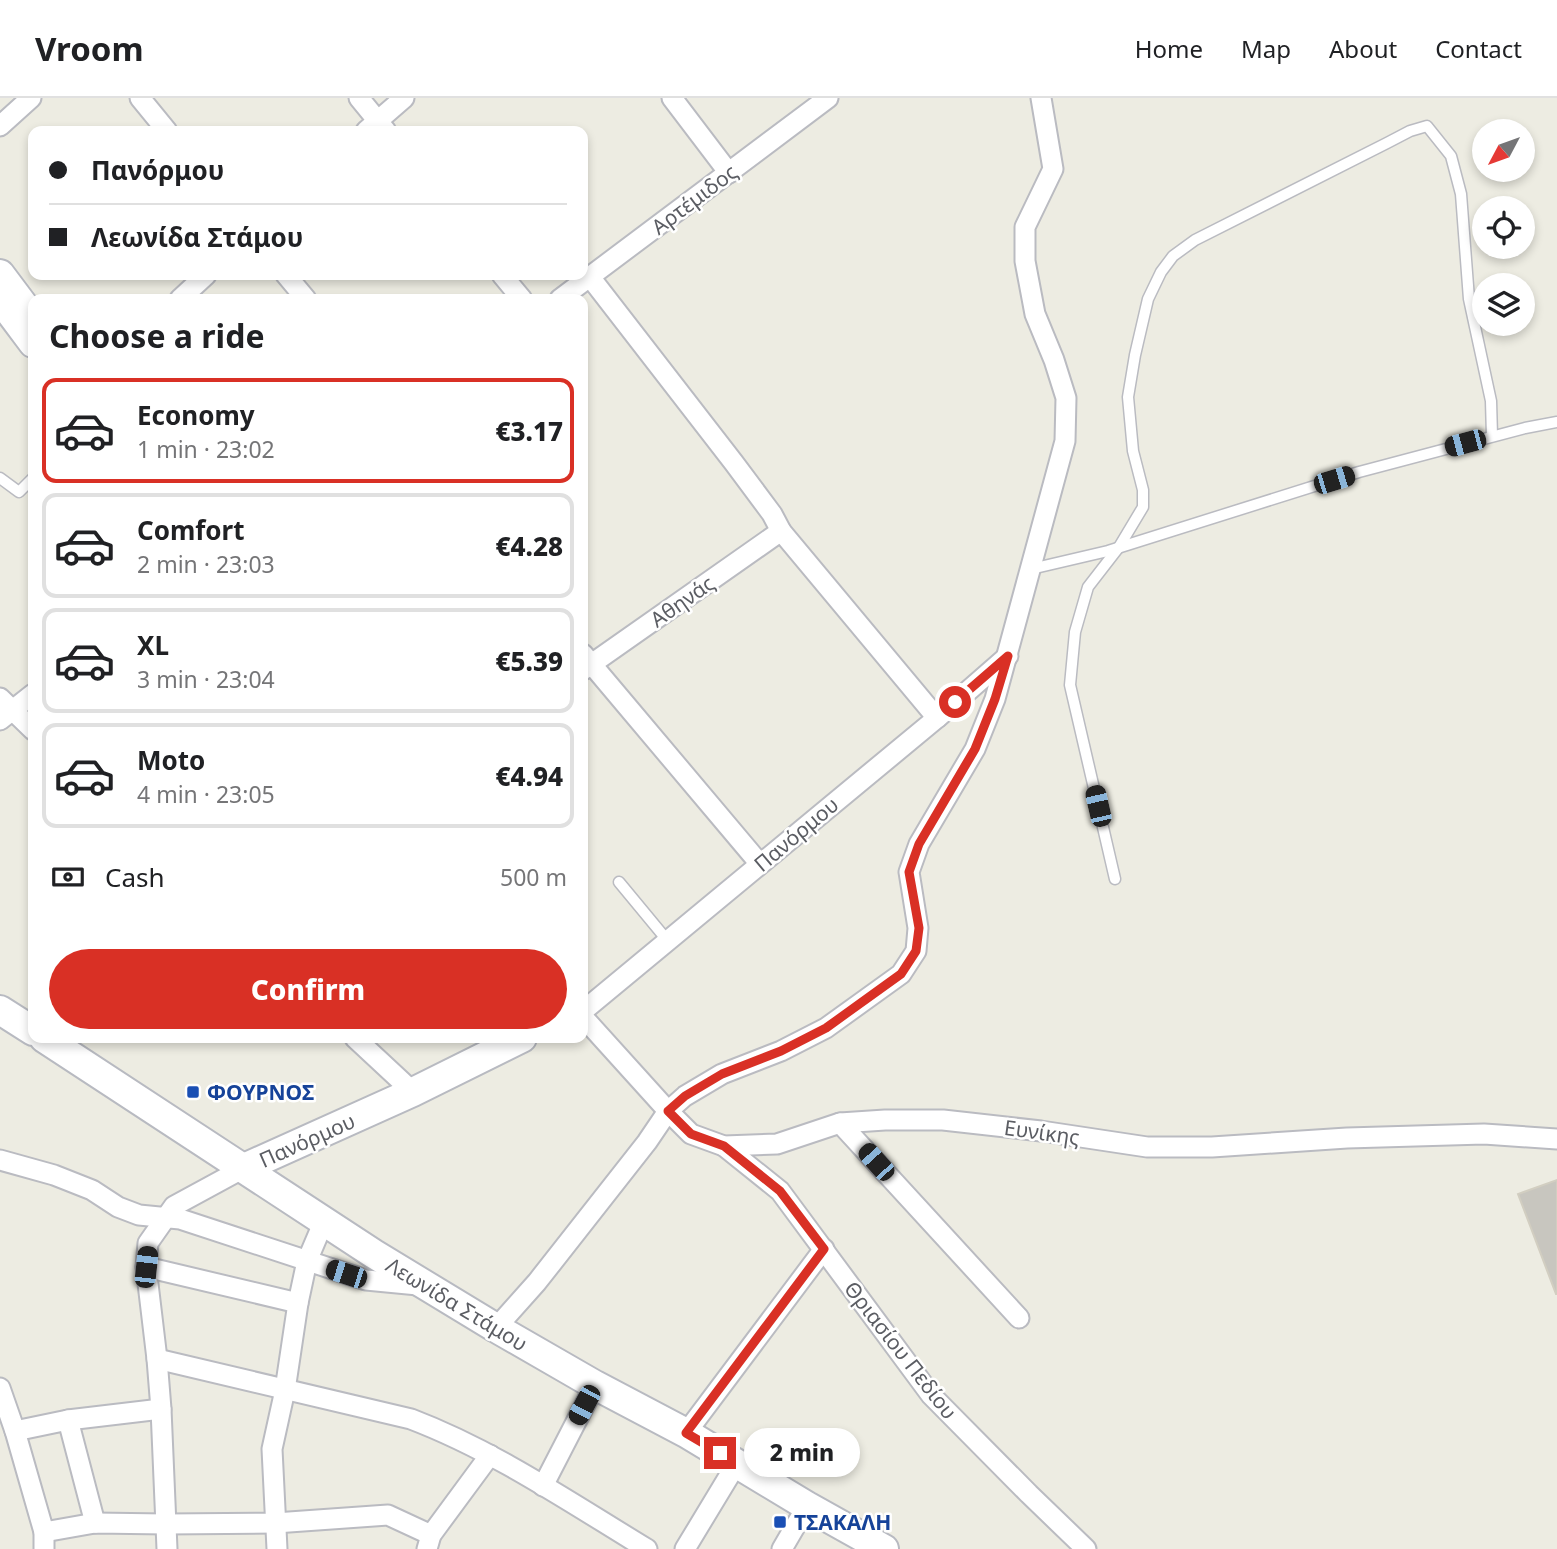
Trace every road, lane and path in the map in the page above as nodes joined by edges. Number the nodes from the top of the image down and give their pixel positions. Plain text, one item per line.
1 (31, 98) edge
2 (139, 98) edge
3 (359, 98) edge
4 (404, 98) edge
5 (672, 98) edge
6 (828, 98) edge
7 (1041, 98) edge
8 (0, 125) edge
9 (163, 126) edge
10 (376, 126) edge
11 (379, 126) edge
12 (729, 173) junction
13 (0, 274) edge
14 (590, 277) joint
15 (201, 280) edge
16 (290, 280) edge
17 (506, 280) edge
18 (586, 280) edge
19 (185, 294) edge
20 (302, 294) edge
21 (518, 294) edge
22 (567, 294) edge
23 (0, 299) edge
24 (28, 311) edge
25 (28, 336) edge
26 (1557, 422) edge
27 (1492, 436) junction
28 (0, 478) edge
29 (28, 483) edge
30 (781, 531) junction
31 (1119, 547) junction
32 (1031, 569) junction
33 (1008, 656) junction
34 (588, 660) edge
35 (588, 665) edge
36 (28, 697) edge
37 (4, 709) edge
38 (937, 718) junction
39 (28, 726) edge
40 (760, 864) junction
41 (1115, 879) dead end
42 (619, 882) dead end
43 (667, 940) junction
44 (588, 1007) edge
45 (0, 1010) edge
46 (588, 1023) edge
47 (28, 1026) edge
48 (57, 1043) edge
49 (360, 1043) edge
50 (512, 1043) edge
51 (413, 1093) junction
52 (668, 1111) junction
53 (840, 1123) junction
54 (1557, 1139) edge
55 (724, 1146) junction
56 (0, 1160) edge
57 (244, 1168) junction
58 (165, 1218) junction
59 (324, 1221) junction
60 (824, 1249) junction
61 (307, 1261) junction
62 (146, 1267) junction
63 (425, 1285) junction
64 (298, 1303) junction
65 (1019, 1318) dead end
66 (496, 1328) junction
67 (157, 1359) junction
68 (595, 1385) junction
69 (0, 1388) edge
70 (285, 1390) junction
71 (161, 1409) junction
72 (68, 1420) junction
73 (15, 1431) junction
74 (686, 1433) junction
75 (490, 1455) junction
76 (737, 1463) junction
77 (542, 1486) junction
78 (807, 1506) junction
79 (95, 1522) junction
80 (275, 1523) junction
81 (166, 1524) junction
82 (44, 1541) edge
83 (429, 1542) edge
84 (167, 1549) edge
85 (276, 1549) edge
86 (647, 1549) edge
87 (685, 1549) edge
88 (782, 1549) edge
89 (884, 1549) edge
90 (1086, 1549) edge

1 - 8 street
2 - 9 street
3 - 10 street
4 - 11 street
5 - 12 street
6 - 12 street, Αρτέμιδος
7 - 32 street
12 - 14 street, Αρτέμιδος
13 - 24 main road
14 - 30 street
15 - 19 street
16 - 20 street
17 - 21 street
18 - 22 street, Αρτέμιδος
23 - 25 main road
26 - 27 lane
27 - 31 lane
27 - 31 lane
28 - 29 lane
30 - 34 street, Αθηνάς
30 - 38 street
31 - 32 lane
31 - 41 lane
32 - 33 street
33 - 38 street, Πανόρμου
33 - 52 street
35 - 40 street
36 - 37 street
37 - 39 street
38 - 40 street, Πανόρμου
40 - 43 street, Πανόρμου
42 - 43 lane
43 - 44 street, Πανόρμου
45 - 47 main road, Λεωνίδα Στάμου
46 - 52 street, Ευνίκης
48 - 57 main road, Λεωνίδα Στάμου
49 - 51 street
50 - 51 main road, Πανόρμου
51 - 57 main road, Πανόρμου
52 - 55 street, Ευνίκης
52 - 66 street
53 - 54 street, Ευνίκης
53 - 55 street, Ευνίκης
53 - 65 street
55 - 60 street, Θριασίου Πεδίου
56 - 58 street
57 - 58 street
57 - 59 main road, Λεωνίδα Στάμου
58 - 61 street
58 - 62 street
59 - 61 street
59 - 63 main road, Λεωνίδα Στάμου
60 - 74 street
60 - 90 street, Θριασίου Πεδίου
61 - 63 street
61 - 64 street
62 - 64 street
62 - 67 street
63 - 66 main road, Λεωνίδα Στάμου
64 - 70 street
66 - 68 main road, Λεωνίδα Στάμου
67 - 70 street
67 - 71 street
68 - 74 main road, Λεωνίδα Στάμου
68 - 77 street
69 - 73 street
70 - 75 street
70 - 80 street
71 - 72 street
71 - 81 street
72 - 73 street
72 - 79 street
73 - 82 street
74 - 76 main road, Λεωνίδα Στάμου
75 - 77 street
75 - 83 street
76 - 78 main road, Λεωνίδα Στάμου
76 - 87 street
77 - 86 street
78 - 88 street
78 - 89 main road, Λεωνίδα Στάμου
79 - 81 street
79 - 82 street
80 - 81 street
80 - 83 street
80 - 85 street
81 - 84 street

